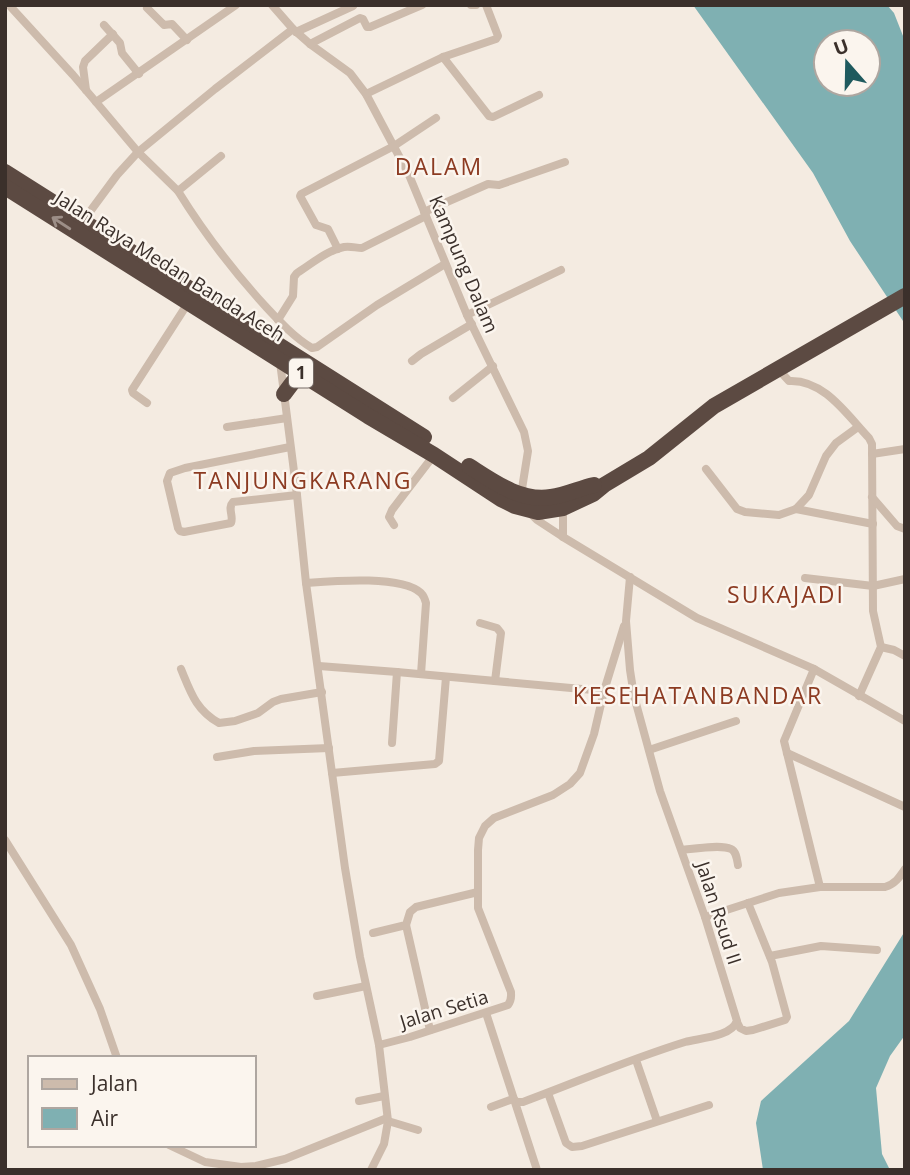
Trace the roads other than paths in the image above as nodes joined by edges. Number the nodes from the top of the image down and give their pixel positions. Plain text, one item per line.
1 (9, 5) edge
2 (236, 5) edge
3 (272, 5) edge
4 (422, 5) edge
5 (486, 5) edge
6 (353, 6) edge
7 (147, 8) dead end
8 (104, 25) dead end
9 (294, 31) junction
10 (113, 34) junction
11 (187, 40) junction
12 (310, 44) junction
13 (443, 57) junction
14 (138, 74) junction
15 (86, 90) junction
16 (366, 94) junction
17 (539, 95) dead end
18 (96, 102) junction
19 (436, 118) dead end
20 (394, 146) junction
21 (138, 152) junction
22 (221, 156) dead end
23 (565, 162) dead end
24 (5, 172) edge
25 (178, 191) junction
26 (8, 194) edge
27 (425, 214) junction
28 (83, 221) junction
29 (338, 249) junction
30 (445, 264) junction
31 (561, 270) dead end
32 (905, 296) edge
33 (188, 303) junction
34 (467, 315) junction
35 (278, 320) junction
36 (472, 324) junction
37 (289, 350) junction
38 (412, 361) dead end
39 (493, 366) junction
40 (778, 369) junction
41 (304, 375) junction
42 (284, 394) junction
43 (453, 398) dead end
44 (147, 404) dead end
45 (371, 411) junction
46 (287, 418) junction
47 (227, 427) dead end
48 (858, 427) junction
49 (290, 447) junction
50 (905, 449) edge
51 (872, 454) junction
52 (434, 455) junction
53 (706, 469) dead end
54 (604, 485) junction
55 (298, 495) junction
56 (521, 495) junction
57 (872, 497) junction
58 (563, 508) junction
59 (796, 509) junction
60 (528, 511) junction
61 (873, 524) junction
62 (394, 525) dead end
63 (905, 529) edge
64 (563, 537) junction
65 (630, 578) junction
66 (805, 578) dead end
67 (905, 579) edge
68 (306, 583) junction
69 (873, 586) junction
70 (626, 621) junction
71 (480, 623) dead end
72 (881, 647) junction
73 (905, 656) edge
74 (319, 666) junction
75 (180, 669) dead end
76 (814, 669) junction
77 (397, 672) junction
78 (421, 674) junction
79 (446, 677) junction
80 (495, 681) junction
81 (604, 691) junction
82 (322, 692) junction
83 (859, 695) junction
84 (736, 721) dead end
85 (905, 722) edge
86 (392, 743) dead end
87 (329, 748) junction
88 (649, 750) junction
89 (787, 753) junction
90 (218, 757) dead end
91 (332, 773) junction
92 (905, 807) edge
93 (5, 840) edge
94 (682, 850) junction
95 (738, 864) dead end
96 (905, 869) edge
97 (820, 887) junction
98 (478, 892) junction
99 (748, 903) junction
100 (705, 917) junction
101 (406, 925) junction
102 (373, 933) dead end
103 (877, 950) dead end
104 (770, 956) junction
105 (366, 986) junction
106 (317, 996) dead end
107 (486, 1013) junction
108 (737, 1021) junction
109 (430, 1030) junction
110 (379, 1045) junction
111 (116, 1056) edge
112 (636, 1060) junction
113 (548, 1093) junction
114 (384, 1096) junction
115 (513, 1099) junction
116 (359, 1101) dead end
117 (709, 1105) dead end
118 (491, 1107) dead end
119 (387, 1119) junction
120 (657, 1121) junction
121 (418, 1130) dead end
122 (173, 1147) edge
123 (371, 1170) edge
124 (537, 1170) edge

1 - 15 street
2 - 11 street
3 - 9 street, Kampung Dalam
4 - 12 street
5 - 13 street
6 - 9 street
7 - 11 street
8 - 10 street
9 - 12 street, Kampung Dalam
9 - 21 street
10 - 14 street
10 - 15 street
11 - 14 street
12 - 16 street, Kampung Dalam
13 - 16 street
13 - 17 street
14 - 18 street
15 - 18 street
16 - 20 street, Kampung Dalam
18 - 21 street
19 - 20 street
20 - 27 street, Kampung Dalam
20 - 29 street
21 - 25 street
21 - 28 street
22 - 25 street
23 - 27 street
24 - 28 highway, Jalan Raya Medan Banda Aceh / 1
25 - 35 street
33 -> 26 highway, Jalan Raya Medan Banda Aceh / 1
27 - 29 street
27 - 30 street, Kampung Dalam
28 - 37 highway, Jalan Raya Medan Banda Aceh / 1
29 - 35 street
30 - 34 street, Kampung Dalam
30 - 37 street
31 - 34 street
32 - 40 highway, Jalan Raya Medan Banda Aceh / 1
33 - 37 highway, Jalan Raya Medan Banda Aceh / 1
33 - 44 street
34 - 36 street, Kampung Dalam
35 - 37 street
36 - 38 street
36 - 39 street, Kampung Dalam
37 - 41 highway, Jalan Raya Medan Banda Aceh / 1
37 - 42 street
37 - 45 highway, Jalan Raya Medan Banda Aceh / 1
39 - 43 street
39 - 56 street, Kampung Dalam
40 - 48 street
40 - 54 highway, Jalan Raya Medan Banda Aceh / 1
41 - 42 highway
41 - 45 highway, Jalan Raya Medan Banda Aceh / 1
42 - 46 street
45 - 52 highway, Jalan Raya Medan Banda Aceh / 1
45 - 56 highway, Jalan Raya Medan Banda Aceh / 1
46 - 47 street
46 - 49 street
48 - 51 street
48 - 59 street
49 - 55 street
49 - 55 street
50 - 51 street
51 - 57 street
52 - 60 highway, Jalan Raya Medan Banda Aceh / 1
52 - 62 street
53 - 59 street
54 - 56 highway, Jalan Raya Medan Banda Aceh / 1
54 - 58 highway, Jalan Raya Medan Banda Aceh / 1
55 - 68 street
57 - 61 street
57 - 63 street
58 - 60 highway, Jalan Raya Medan Banda Aceh / 1
58 - 64 street
59 - 61 street
60 - 64 street
61 - 69 street
64 - 65 street
65 - 70 street, Jalan Rsud II
65 - 76 street
66 - 69 street
67 - 69 street
68 - 74 street
68 - 78 street
69 - 72 street
70 - 81 street
70 - 88 street, Jalan Rsud II
71 - 80 street
72 - 73 street
72 - 83 street
74 - 77 street
74 - 82 street
75 - 82 street
76 - 83 street
76 - 89 street
77 - 78 street
77 - 86 street
78 - 79 street
79 - 80 street
79 - 91 street
80 - 81 street
81 - 98 street, Jalan Setia
82 - 87 street
83 - 85 street
84 - 88 street
87 - 90 street
87 - 91 street
88 - 94 street, Jalan Rsud II
89 - 92 street
89 - 97 street
91 - 105 street
93 - 111 street
94 - 95 street
94 - 100 street, Jalan Rsud II
96 - 97 street
97 - 99 street
98 - 101 street
98 - 107 street, Jalan Setia
99 - 100 street
99 - 104 street
100 - 108 street, Jalan Rsud II
101 - 102 street
101 - 109 street
103 - 104 street
104 - 108 street
105 - 106 street
105 - 110 street
107 - 109 street, Jalan Setia
107 - 115 street
108 - 112 street
109 - 110 street, Jalan Setia
110 - 114 street
112 - 113 street
112 - 120 street
113 - 115 street
113 - 120 street
114 - 116 street
114 - 119 street
115 - 118 street
115 - 124 street
117 - 120 street
119 - 121 street
119 - 122 street
119 - 123 street

